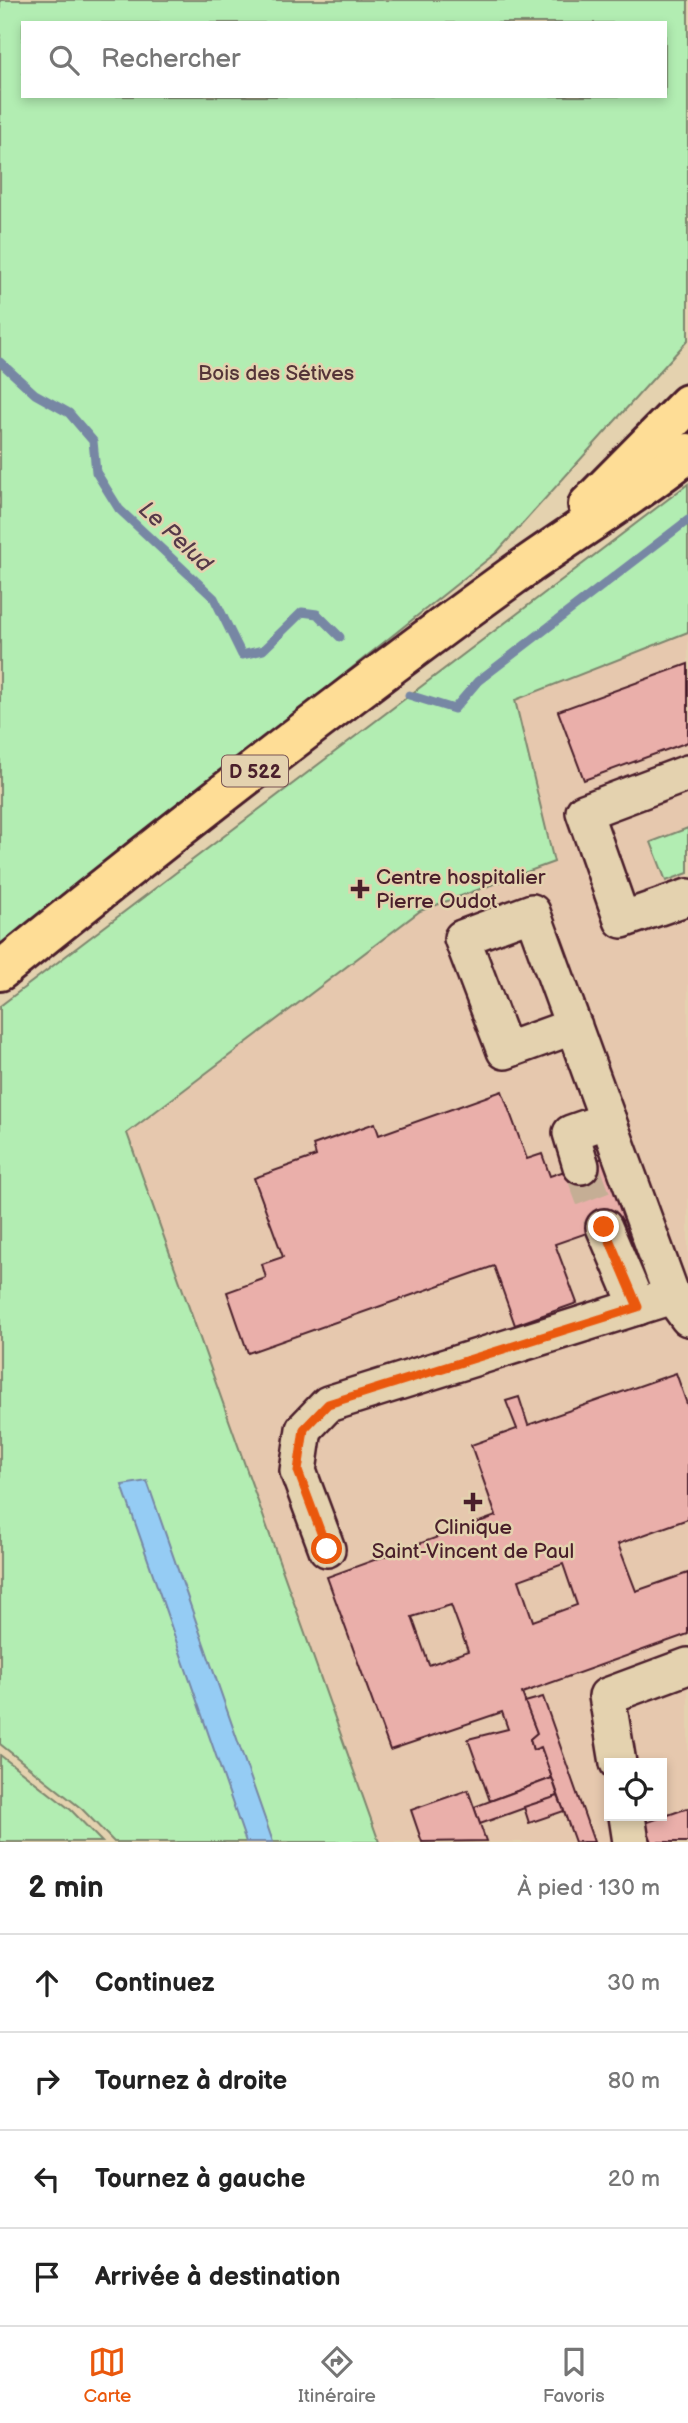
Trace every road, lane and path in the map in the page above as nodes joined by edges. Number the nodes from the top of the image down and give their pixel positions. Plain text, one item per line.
1 (688, 404) edge
2 (688, 453) edge
3 (512, 576) junction
4 (688, 773) edge
5 (688, 897) edge
6 (0, 971) edge
7 (574, 1026) dead end
8 (608, 1120) junction
9 (581, 1166) tunnel mouth
10 (604, 1227) tunnel mouth
11 (638, 1307) junction
12 (680, 1307) edge
13 (327, 1549) dead end
14 (688, 1666) edge
15 (617, 1758) edge
16 (628, 1821) edge
17 (631, 1842) edge

1 - 3 main road, D 522
2 - 3 main road, D 522
3 - 6 main road, D 522
4 - 5 lane
7 - 8 lane
8 - 9 lane
8 - 12 lane
10 - 11 lane
11 - 12 lane
11 - 13 lane
14 - 15 lane
16 - 17 lane

